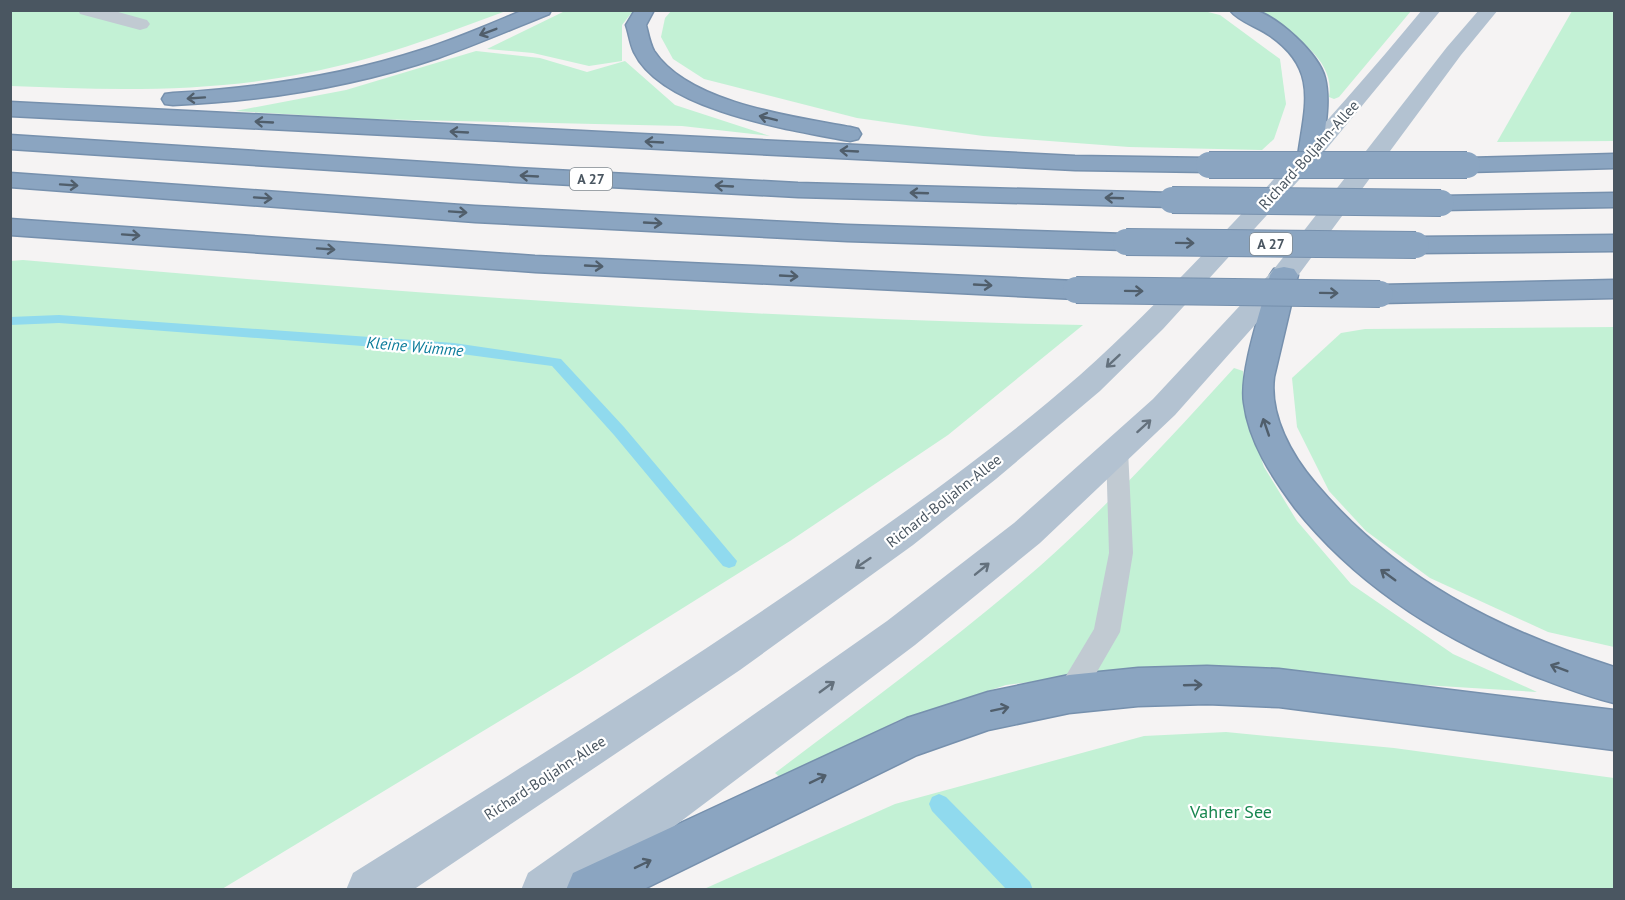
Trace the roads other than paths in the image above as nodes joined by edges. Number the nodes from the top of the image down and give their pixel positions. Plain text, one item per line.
1 (87, 10) edge
2 (542, 10) edge
3 (645, 10) edge
4 (1239, 10) edge
5 (1432, 10) edge
6 (1489, 10) edge
7 (141, 24) dead end
8 (10, 100) edge
9 (10, 109) edge
10 (10, 142) edge
11 (1310, 156) junction
12 (1614, 161) edge
13 (1075, 163) junction
14 (10, 180) edge
15 (1614, 200) edge
16 (10, 227) edge
17 (73, 231) junction
18 (10, 236) edge
19 (1614, 243) edge
20 (1284, 275) junction
21 (1614, 290) edge
22 (1117, 450) junction
23 (1614, 685) edge
24 (1069, 694) junction
25 (1614, 730) edge
26 (370, 890) edge
27 (545, 890) edge
28 (591, 890) edge

1 - 7 street
2 -> 8 highway
13 -> 3 highway
4 - 11 highway
5 - 11 main road, Richard-Boljahn-Allee
6 - 20 main road
13 -> 9 highway
15 -> 10 highway, A 27, bridge
11 -> 26 main road, Richard-Boljahn-Allee
12 - 13 highway, bridge
14 -> 19 highway, A 27, bridge
16 - 17 highway
17 - 18 highway
17 -> 21 highway, bridge
22 -> 20 main road
23 -> 20 highway
22 - 24 lane
27 -> 22 main road
24 -> 25 highway
28 -> 24 highway

